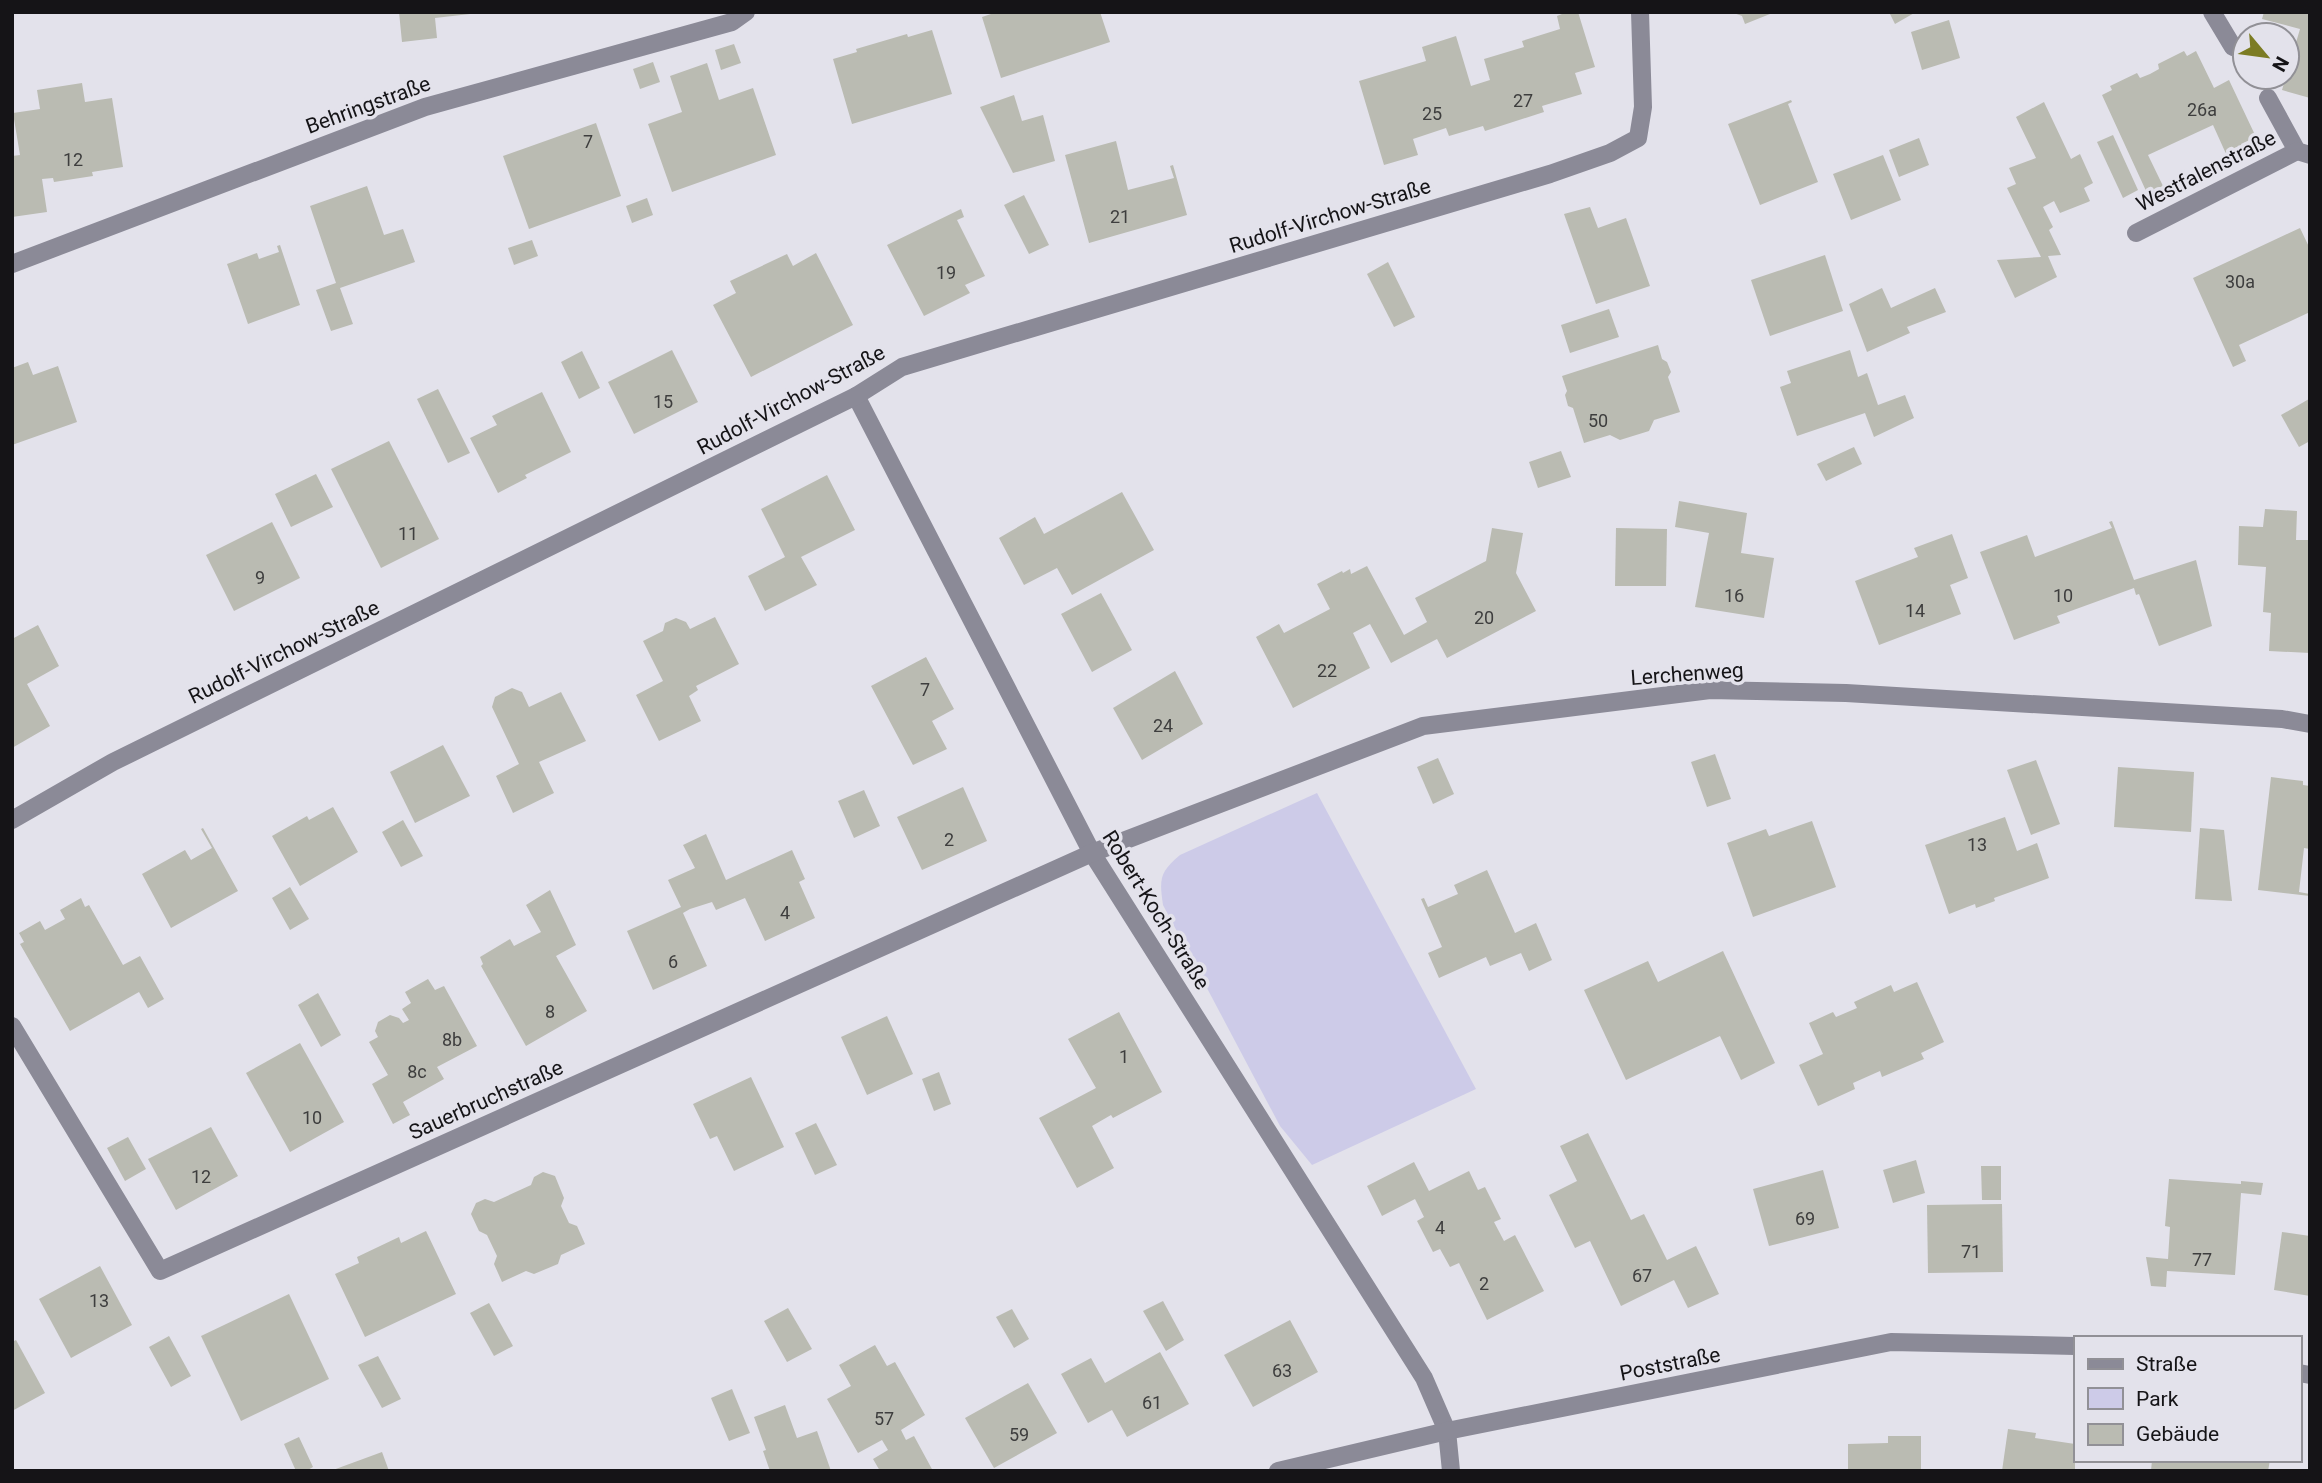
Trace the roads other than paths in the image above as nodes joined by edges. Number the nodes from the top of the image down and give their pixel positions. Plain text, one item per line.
1 (746, 12) edge
2 (1640, 12) edge
3 (2211, 12) edge
4 (2231, 44) edge
5 (2267, 99) dead end
6 (2303, 153) edge
7 (2136, 233) dead end
8 (12, 264) edge
9 (856, 396) junction
10 (2310, 724) edge
11 (12, 820) edge
12 (1092, 853) junction
13 (12, 1026) edge
14 (2074, 1346) edge
15 (1447, 1431) junction
16 (1278, 1471) edge
17 (1451, 1471) edge

1 - 8 street, Behringstraße
2 - 9 street, Rudolf-Virchow-Straße
3 - 4 street
5 - 6 street, Westfalenstraße
6 - 7 street, Westfalenstraße
9 - 11 street, Rudolf-Virchow-Straße
9 - 12 street, Robert-Koch-Straße
10 - 12 street, Lerchenweg
12 - 13 street, Sauerbruchstraße
12 - 15 street, Robert-Koch-Straße
14 - 15 street, Poststraße
15 - 16 street, Poststraße
15 - 17 street, Robert-Koch-Straße

